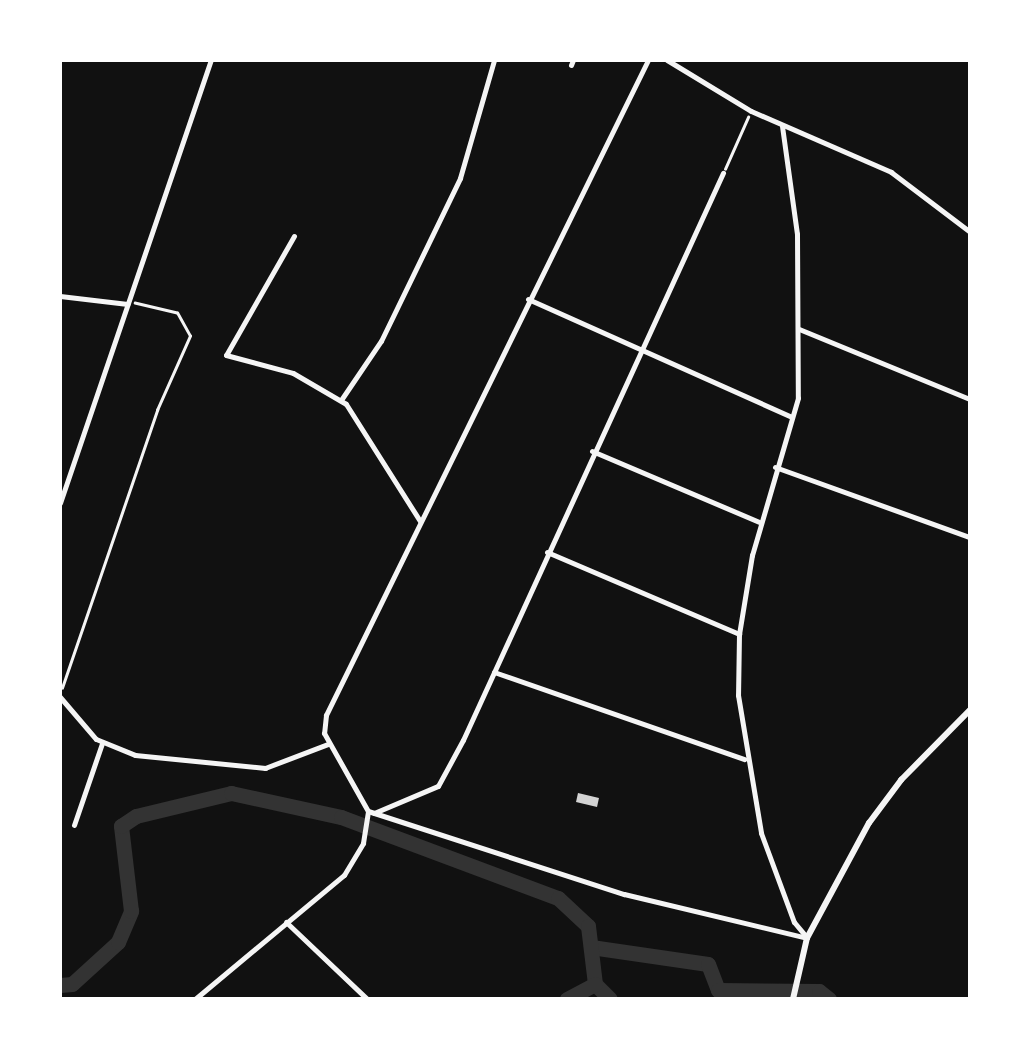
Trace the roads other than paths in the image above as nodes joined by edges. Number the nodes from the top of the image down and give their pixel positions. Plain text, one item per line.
1 (211, 60) edge
2 (494, 60) edge
3 (648, 60) edge
4 (667, 60) edge
5 (782, 126) junction
6 (723, 173) road end
7 (970, 232) edge
8 (294, 236) dead end
9 (60, 296) edge
10 (528, 299) junction
11 (128, 304) junction
12 (798, 329) junction
13 (636, 352) junction
14 (970, 398) edge
15 (341, 400) junction
16 (792, 418) junction
17 (592, 452) junction
18 (775, 467) junction
19 (60, 503) edge
20 (420, 521) junction
21 (759, 522) junction
22 (970, 537) edge
23 (547, 552) junction
24 (739, 634) junction
25 (494, 672) junction
26 (60, 696) edge
27 (970, 710) edge
28 (102, 744) junction
29 (328, 744) junction
30 (744, 760) junction
31 (370, 814) junction
32 (74, 824) dead end
33 (286, 922) junction
34 (807, 938) junction
35 (195, 999) edge
36 (367, 999) edge
37 (793, 999) edge

1 - 11 street
2 - 15 street
3 - 10 street
4 - 5 street
5 - 7 street
5 - 12 street
6 - 13 street
8 - 15 street
9 - 11 street
10 - 13 street
10 - 20 street
11 - 19 street
12 - 14 street
12 - 16 street
13 - 16 street
13 - 17 street
15 - 20 street
16 - 18 street
17 - 21 street
17 - 23 street
18 - 21 street
18 - 22 street
20 - 29 street
21 - 24 street
23 - 24 street
23 - 25 street
24 - 30 street
25 - 30 street
25 - 31 street
26 - 28 street
27 - 34 street
28 - 29 street
28 - 32 street
29 - 31 street
30 - 34 street
31 - 33 street
31 - 34 street
33 - 35 street
33 - 36 street
34 - 37 street

